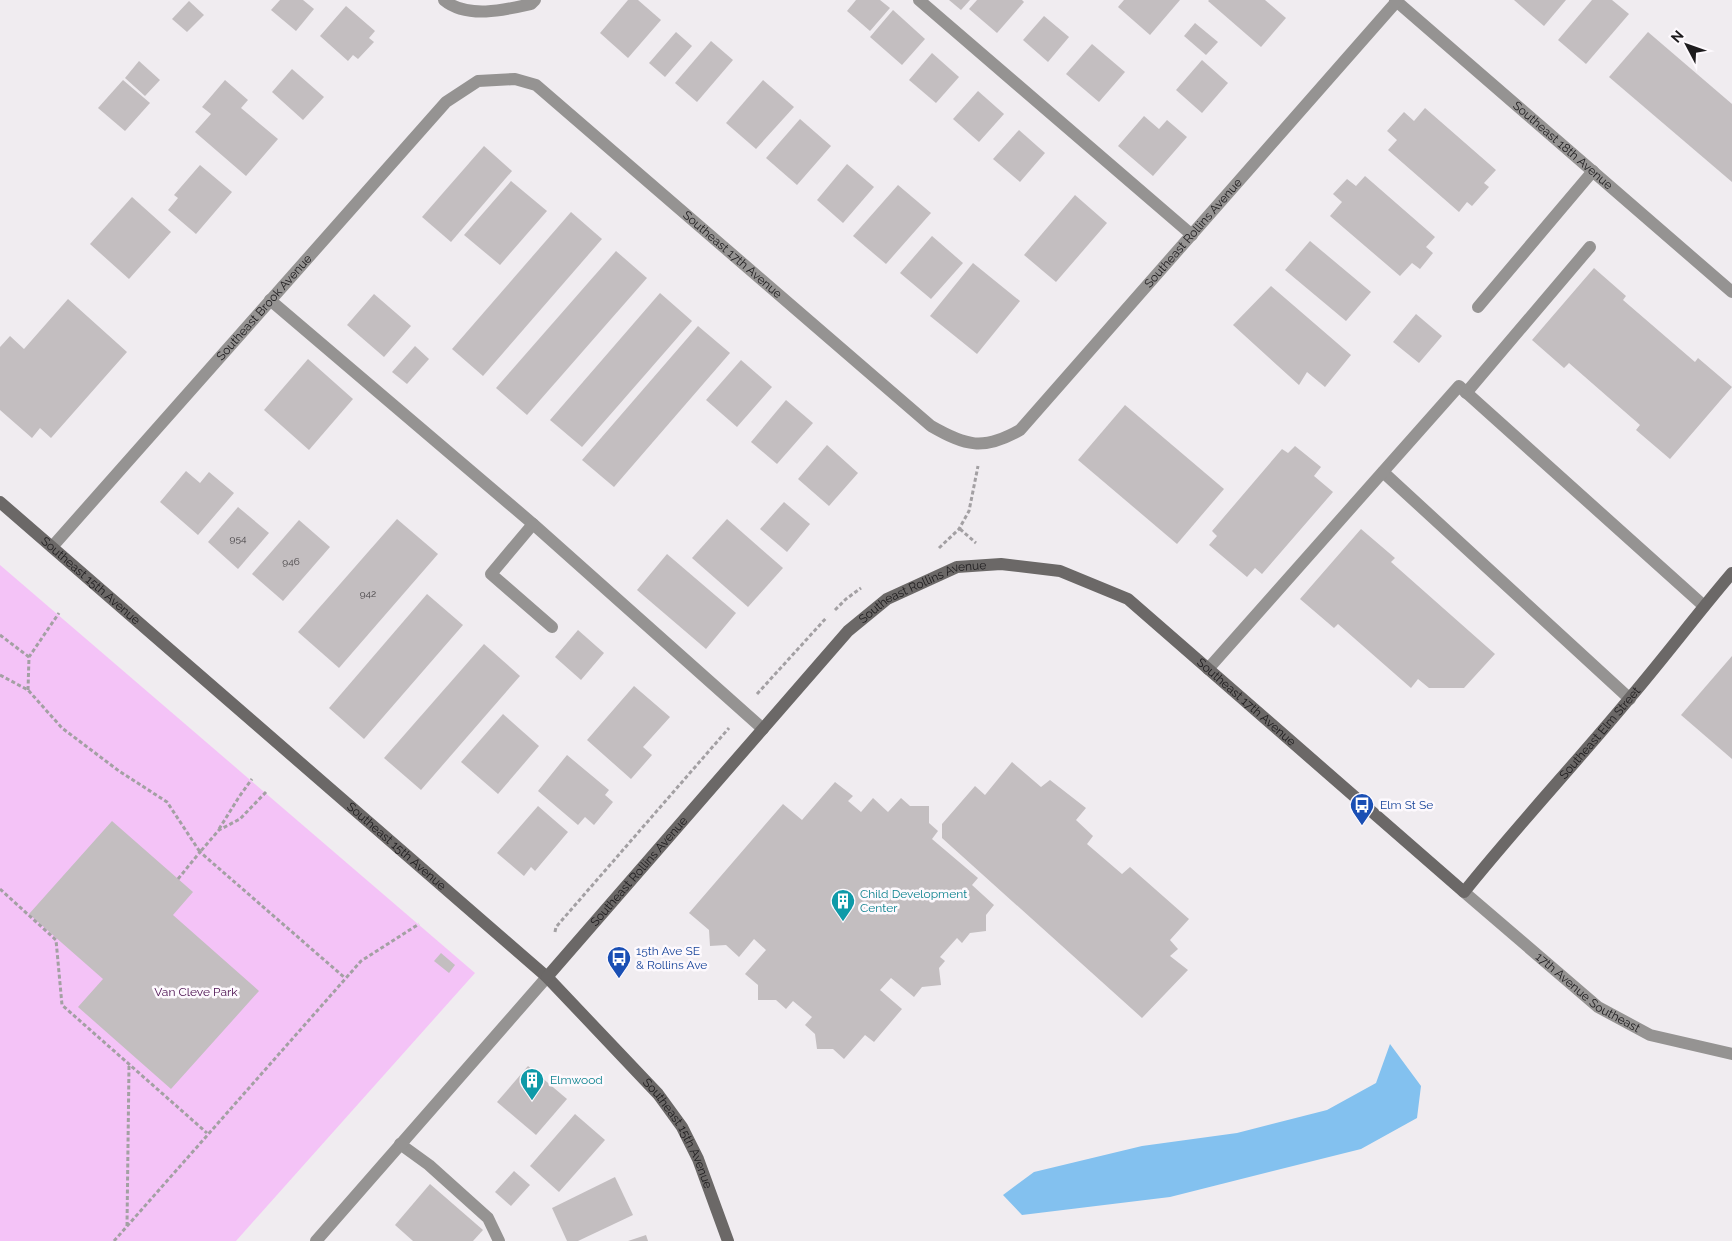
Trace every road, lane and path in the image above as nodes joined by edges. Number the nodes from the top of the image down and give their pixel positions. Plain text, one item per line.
1 (444, 0) edge
2 (535, 0) edge
3 (919, 0) edge
4 (1396, 1) edge
5 (485, 80) joint
6 (1592, 171) junction
7 (1192, 236) junction
8 (1590, 247) dead end
9 (1732, 292) edge
10 (270, 300) junction
11 (1478, 307) dead end
12 (1466, 393) junction
13 (977, 444) joint
14 (1383, 472) junction
15 (0, 502) edge
16 (533, 524) junction
17 (52, 547) junction
18 (1001, 564) joint
19 (1732, 573) edge
20 (1704, 606) junction
21 (59, 613) dead end
22 (552, 627) dead end
23 (0, 635) edge
24 (29, 657) junction
25 (1208, 668) junction
26 (0, 675) edge
27 (28, 690) junction
28 (1630, 699) junction
29 (763, 729) junction
30 (252, 779) dead end
31 (266, 792) dead end
32 (219, 830) junction
33 (200, 852) junction
34 (178, 879) dead end
35 (0, 889) edge
36 (1464, 892) junction
37 (419, 924) dead end
38 (546, 977) junction
39 (345, 978) junction
40 (1732, 1054) edge
41 (129, 1064) junction
42 (208, 1133) junction
43 (400, 1144) junction
44 (127, 1226) junction
45 (114, 1241) edge
46 (316, 1241) edge
47 (499, 1241) edge
48 (728, 1241) edge

1 - 2 street
3 - 7 street
4 - 6 street, Southeast 18th Avenue
4 - 7 street, Southeast Rollins Avenue
5 - 10 street, Southeast Brook Avenue
5 - 13 street, Southeast 17th Avenue
6 - 9 street, Southeast 18th Avenue
6 - 11 street
7 - 13 street, Southeast Rollins Avenue
8 - 12 street
10 - 16 street
10 - 17 street, Southeast Brook Avenue
12 - 14 street
12 - 20 street
14 - 25 street
14 - 28 street
15 - 17 street, Southeast 15th Avenue
16 - 22 street
16 - 29 street
17 - 38 street, Southeast 15th Avenue
18 - 25 street, Southeast 17th Avenue
18 - 29 street, Southeast Rollins Avenue
19 - 20 street, Southeast Elm Street
20 - 28 street, Southeast Elm Street
21 - 24 path
23 - 24 path
24 - 27 path
25 - 36 street, Southeast 17th Avenue
26 - 27 path
27 - 33 path
28 - 36 street, Southeast Elm Street
29 - 38 street, Southeast Rollins Avenue
30 - 32 path
31 - 32 path
32 - 33 path
33 - 34 path
33 - 39 path
35 - 41 path
36 - 40 street, 17th Avenue Southeast
37 - 39 path
38 - 43 street, Southeast Rollins Avenue
38 - 48 street, Southeast 15th Avenue
39 - 42 path
41 - 42 path
41 - 44 path
42 - 44 path
43 - 46 street, Southeast Rollins Avenue
43 - 47 street
44 - 45 path

